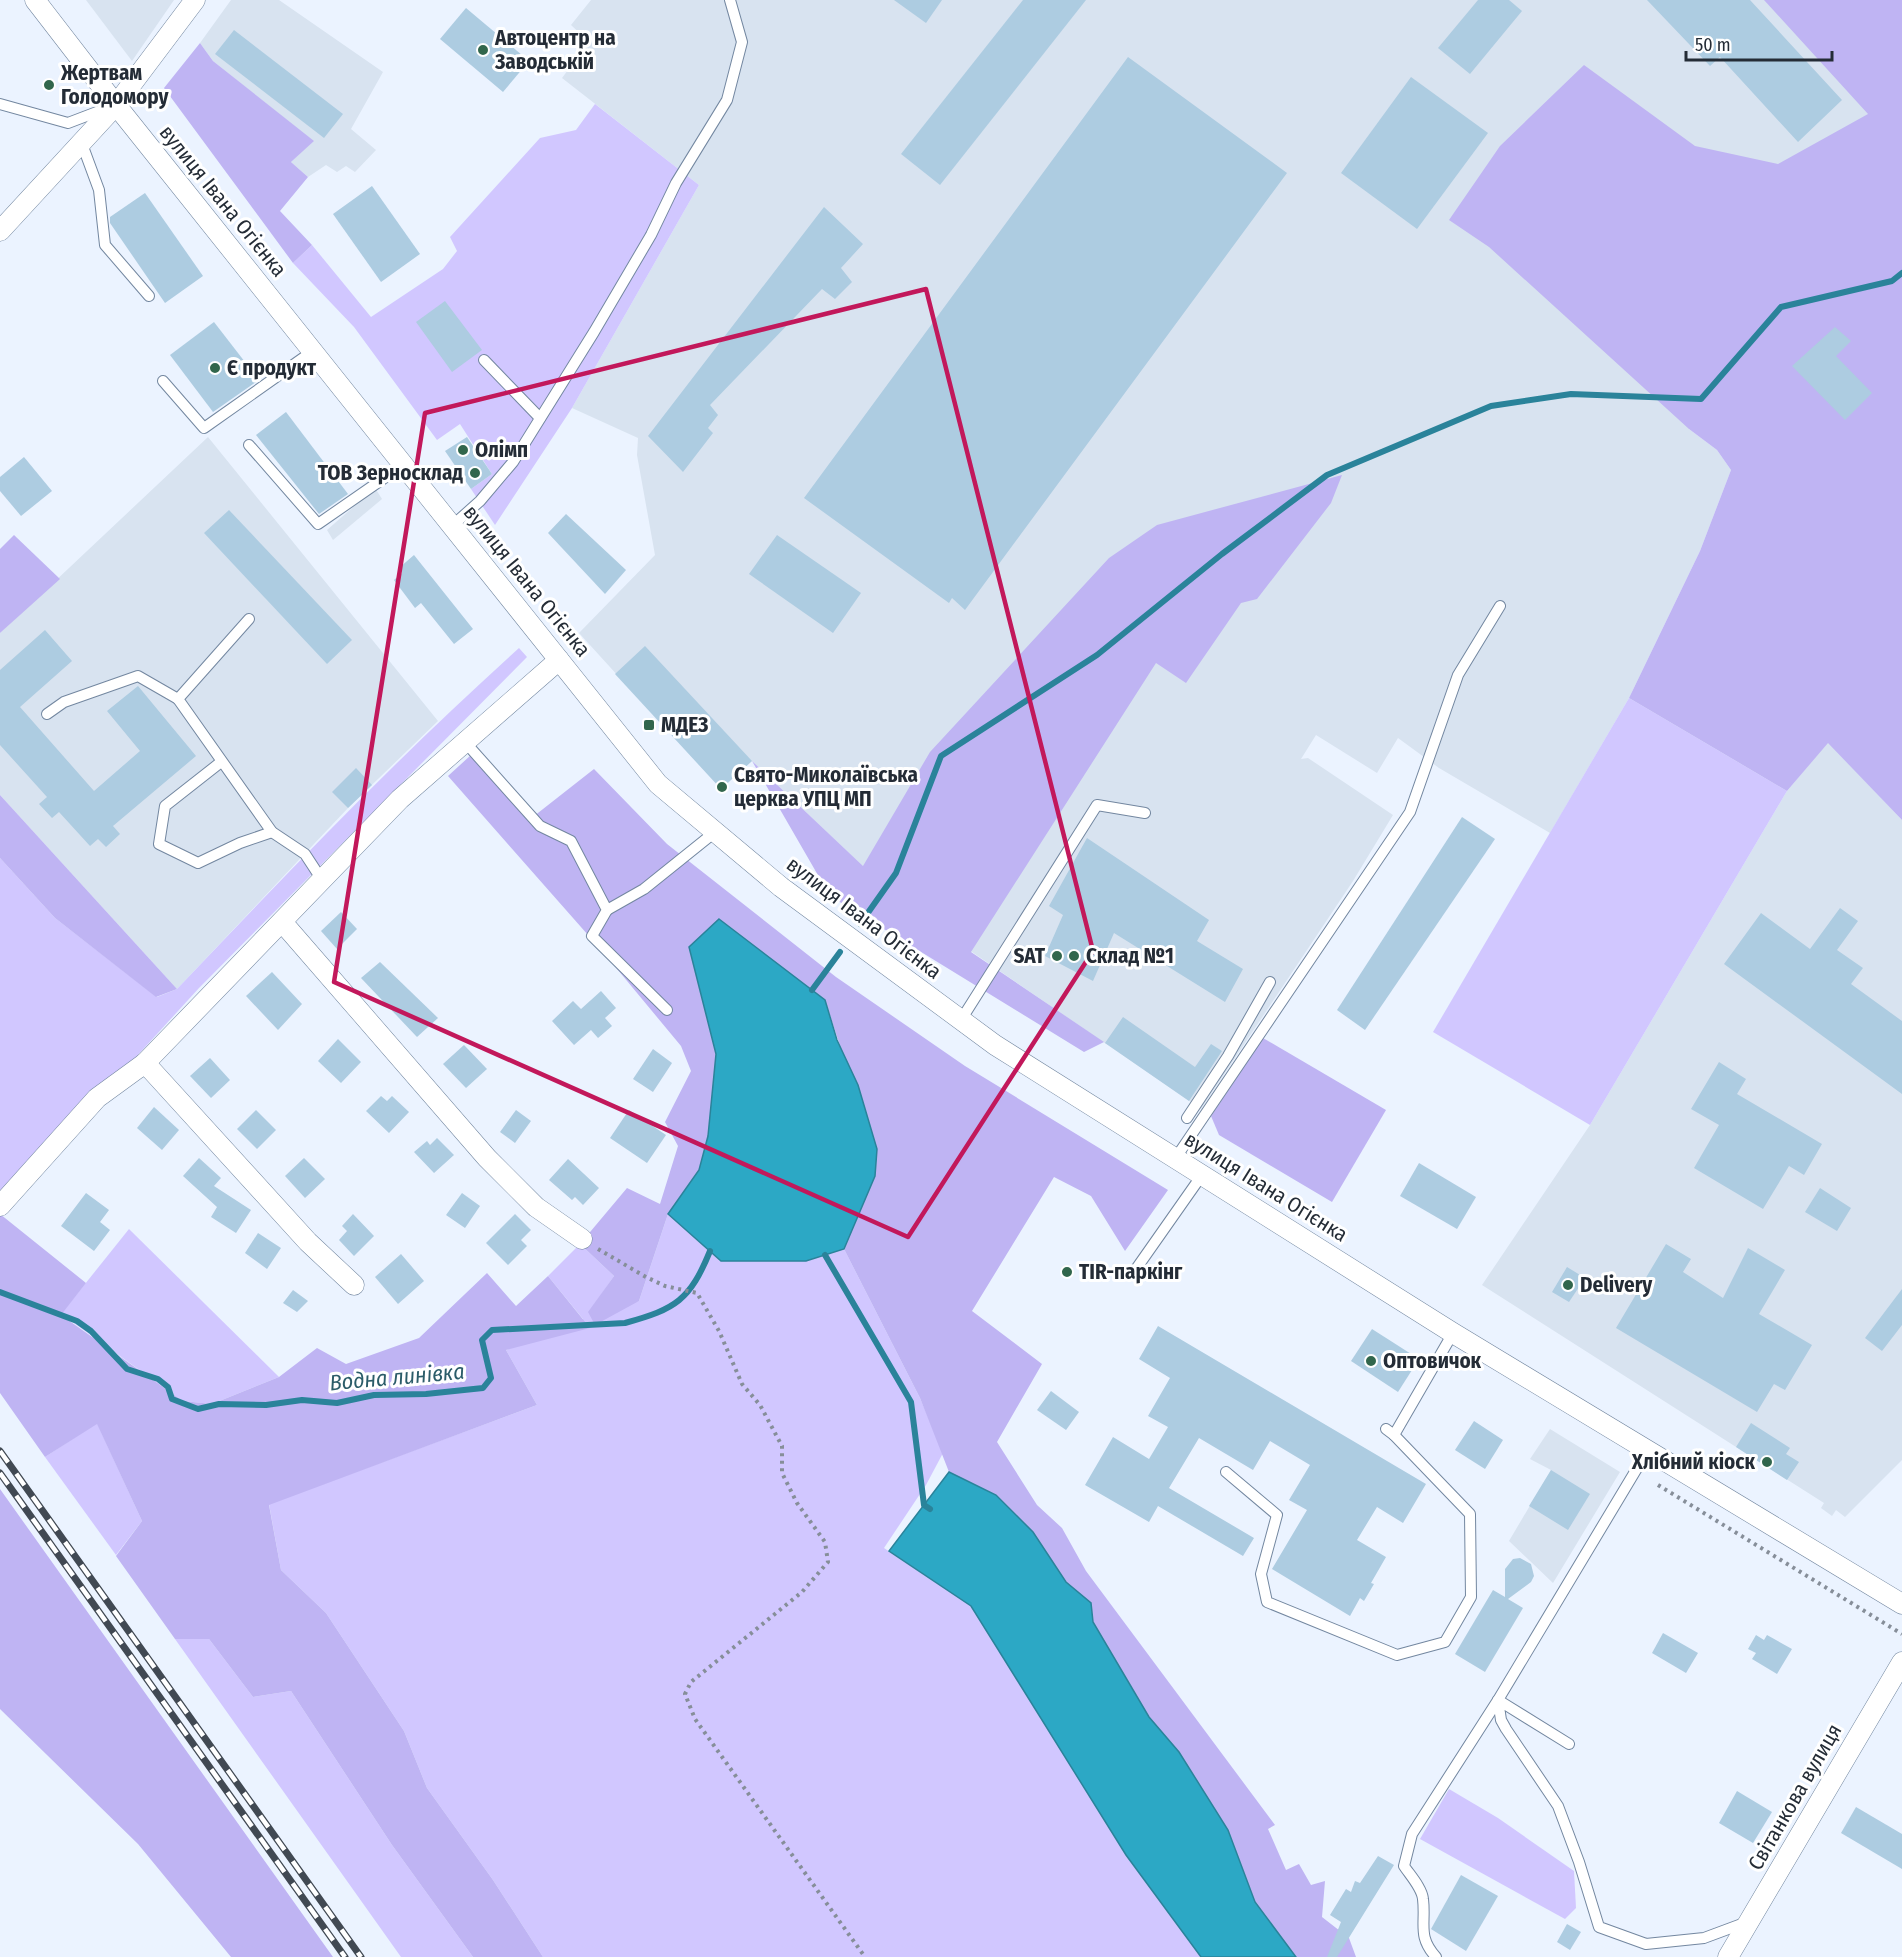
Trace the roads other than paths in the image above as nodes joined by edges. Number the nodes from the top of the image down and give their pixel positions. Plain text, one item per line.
1 (35, 0) edge
2 (195, 0) edge
3 (730, 0) edge
4 (0, 105) edge
5 (116, 105) junction
6 (82, 144) junction
7 (0, 231) edge
8 (149, 296) dead end
9 (313, 351) junction
10 (484, 360) dead end
11 (163, 381) dead end
12 (540, 418) junction
13 (249, 445) dead end
14 (403, 465) junction
15 (452, 526) junction
16 (1500, 606) dead end
17 (249, 619) dead end
18 (559, 660) junction
19 (178, 699) junction
20 (47, 714) dead end
21 (465, 742) junction
22 (221, 762) junction
23 (1145, 813) dead end
24 (272, 832) junction
25 (715, 832) junction
26 (322, 880) junction
27 (607, 910) junction
28 (283, 923) junction
29 (1270, 982) dead end
30 (667, 1010) dead end
31 (961, 1020) junction
32 (145, 1063) junction
33 (1187, 1118) dead end
34 (1176, 1159) junction
35 (1202, 1175) junction
36 (0, 1206) edge
37 (582, 1239) road end
38 (1136, 1269) dead end
39 (354, 1285) dead end
40 (1453, 1333) junction
41 (1648, 1450) junction
42 (1227, 1472) dead end
43 (1902, 1604) edge
44 (1902, 1662) edge
45 (1498, 1700) junction
46 (1569, 1744) dead end
47 (1750, 1921) junction
48 (1436, 1957) edge
49 (1728, 1957) edge

1 - 5 street, вулиця Івана Огієнка
2 - 5 street
3 - 12 lane
4 - 5 lane
5 - 6 street
5 - 9 street, вулиця Івана Огієнка
6 - 7 street
6 - 8 lane
9 - 11 lane
9 - 14 street, вулиця Івана Огієнка
10 - 12 lane
12 - 15 lane
13 - 14 lane
14 - 15 street, вулиця Івана Огієнка
15 - 18 street, вулиця Івана Огієнка
16 - 34 lane
17 - 19 lane
18 - 21 street
18 - 25 street, вулиця Івана Огієнка
19 - 20 lane
19 - 22 lane
21 - 26 street
21 - 27 lane
22 - 24 lane
22 - 24 lane
23 - 31 lane
24 - 26 lane
25 - 27 lane
25 - 31 street, вулиця Івана Огієнка
26 - 28 street
27 - 30 lane
28 - 32 street
28 - 37 street
29 - 33 lane
31 - 34 street, вулиця Івана Огієнка
32 - 36 street
32 - 39 street
34 - 35 street, вулиця Івана Огієнка
35 - 38 lane
35 - 40 street, вулиця Івана Огієнка
40 - 41 street, вулиця Івана Огієнка
40 - 42 lane
41 - 43 street, вулиця Івана Огієнка
41 - 45 lane
44 - 47 street, Світанкова вулиця
45 - 46 lane
45 - 47 lane
45 - 48 lane
47 - 49 street, Світанкова вулиця

